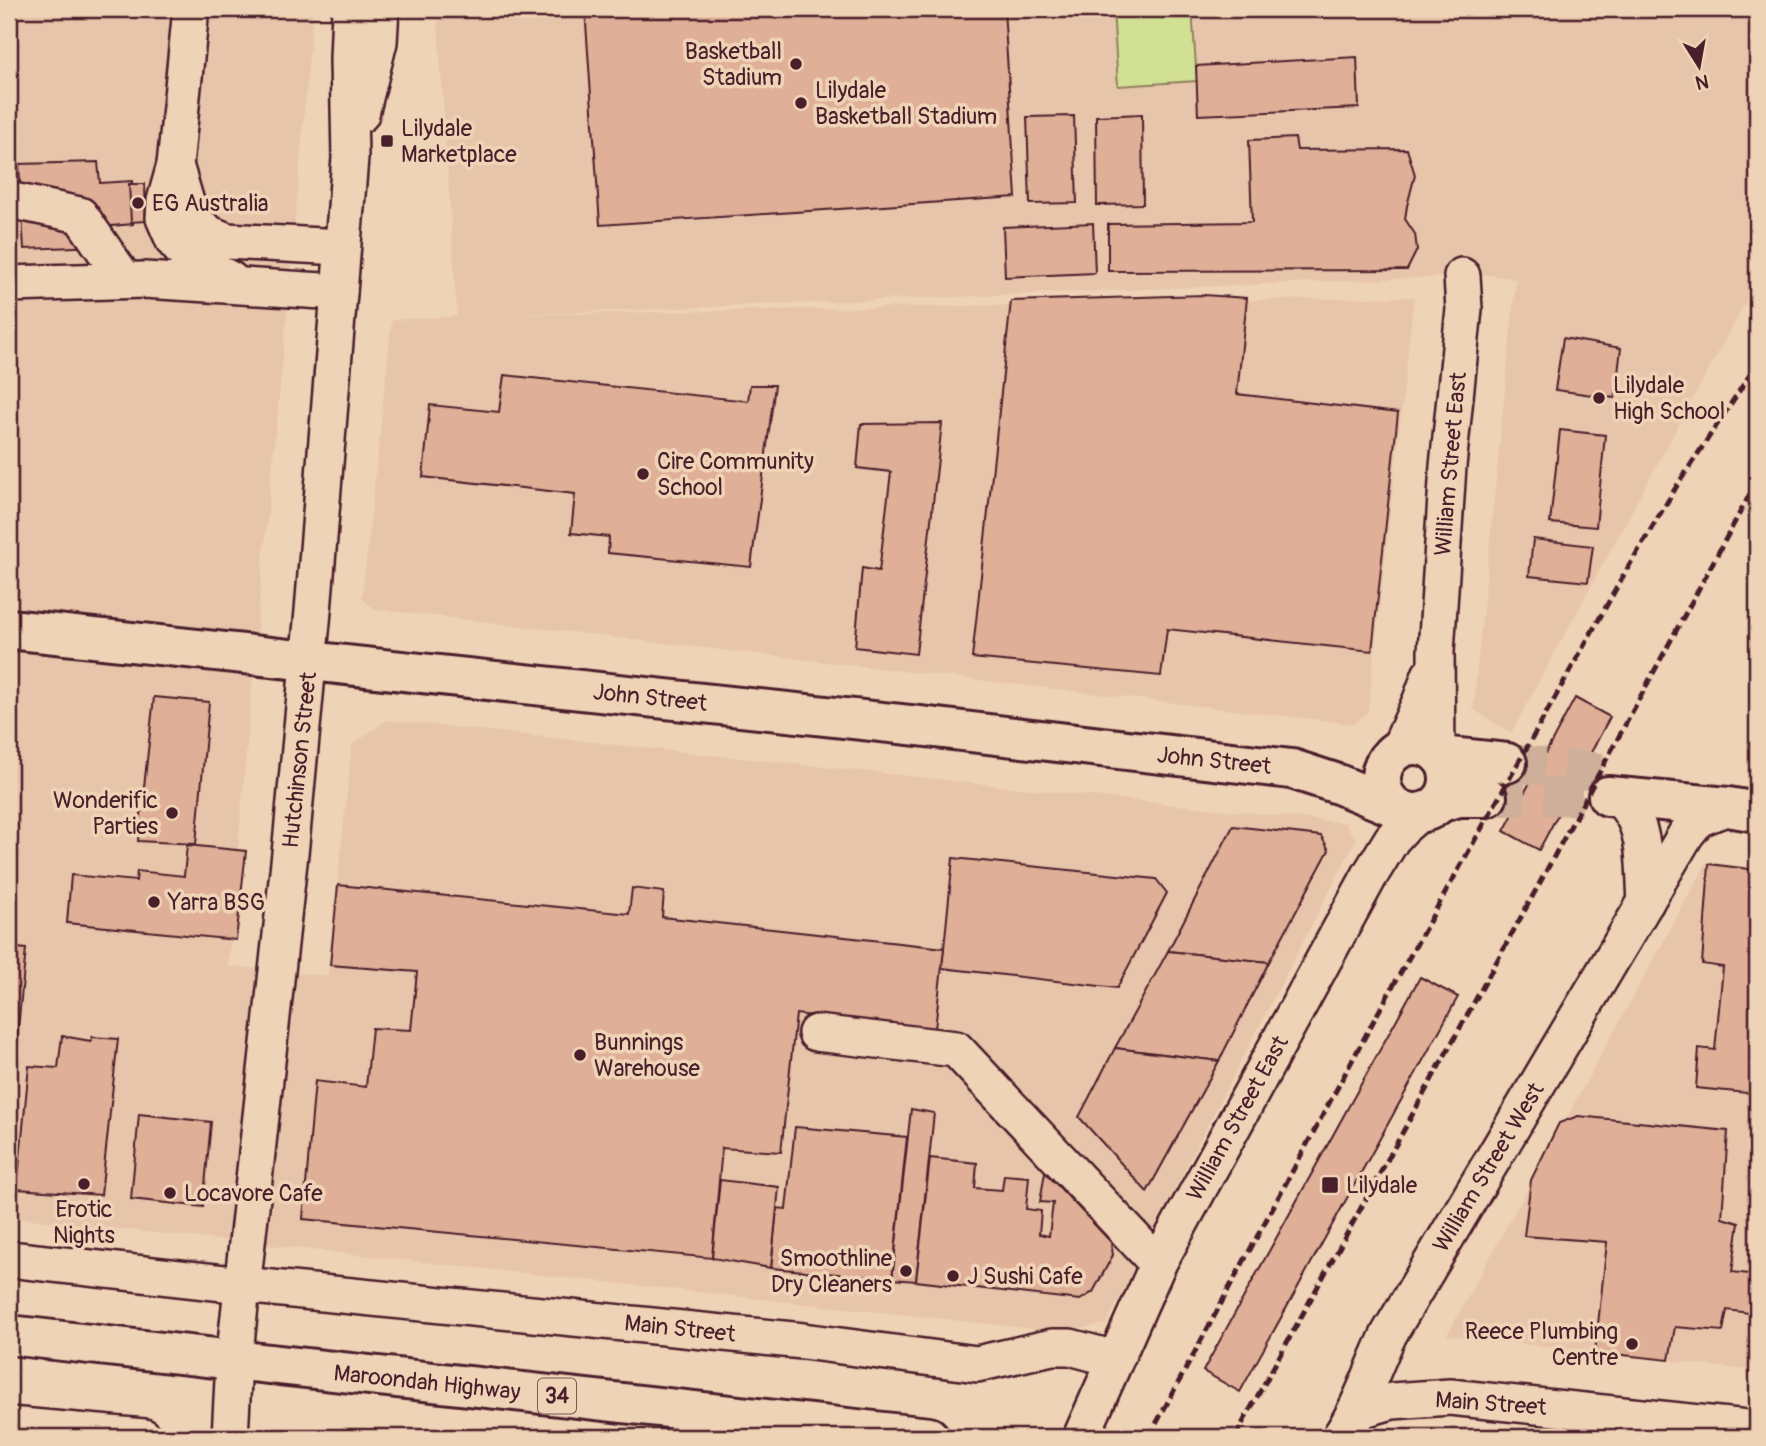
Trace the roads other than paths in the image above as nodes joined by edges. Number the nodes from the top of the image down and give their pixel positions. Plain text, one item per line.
1 (191, 9) edge
2 (350, 9) edge
3 (381, 9) edge
4 (350, 158) junction
5 (9, 200) edge
6 (197, 243) junction
7 (342, 247) junction
8 (1462, 276) dead end
9 (134, 280) junction
10 (9, 283) edge
11 (247, 287) junction
12 (339, 292) junction
13 (9, 629) edge
14 (1436, 652) junction
15 (309, 661) junction
16 (1395, 752) junction
17 (1439, 755) junction
18 (1507, 763) tunnel mouth
19 (1292, 769) junction
20 (1615, 789) joint
21 (1487, 797) tunnel mouth
22 (1419, 808) junction
23 (1743, 810) edge
24 (1646, 902) junction
25 (816, 1033) dead end
26 (9, 1259) edge
27 (1158, 1264) junction
28 (242, 1285) junction
29 (9, 1335) edge
30 (1115, 1359) junction
31 (234, 1361) junction
32 (9, 1425) edge
33 (1346, 1427) edge
34 (1757, 1429) edge
35 (73, 1434) edge
36 (878, 1435) edge
37 (144, 1437) edge
38 (230, 1437) edge
39 (929, 1437) edge
40 (1081, 1437) edge

1 - 6 street
2 - 4 street, Hutchinson Street
3 - 4 street, Hutchinson Street
4 - 7 street, Hutchinson Street
5 - 9 street
6 - 7 street
6 - 9 street
6 - 11 street
7 - 12 street, Hutchinson Street
8 - 14 street, William Street East
9 - 10 street
9 - 11 street
11 - 12 street
12 - 15 street, Hutchinson Street
13 - 15 main road, John Street
14 - 16 street, William Street East
14 - 17 street, William Street East
15 - 19 main road, John Street
15 - 28 street, Hutchinson Street
16 - 17 main road, John Street
16 - 19 main road, John Street
16 - 22 main road
17 - 18 main road
17 - 22 main road
19 - 22 main road, John Street
20 - 23 main road
20 - 24 street
21 - 22 main road
22 - 27 street, William Street East
23 - 24 street, William Street West
24 - 33 street, William Street West
25 - 27 street
26 - 28 street, Main Street
27 - 30 street, William Street East
28 - 30 street, Main Street
28 - 31 street, Hutchinson Street
29 - 31 main road, Maroondah Highway / 34
30 - 40 street, William Street East
31 - 36 main road, Maroondah Highway / 34
31 - 38 street, Hutchinson Street
32 - 35 street
33 - 34 street, Main Street
35 - 37 street
36 - 39 main road, Maroondah Highway / 34

